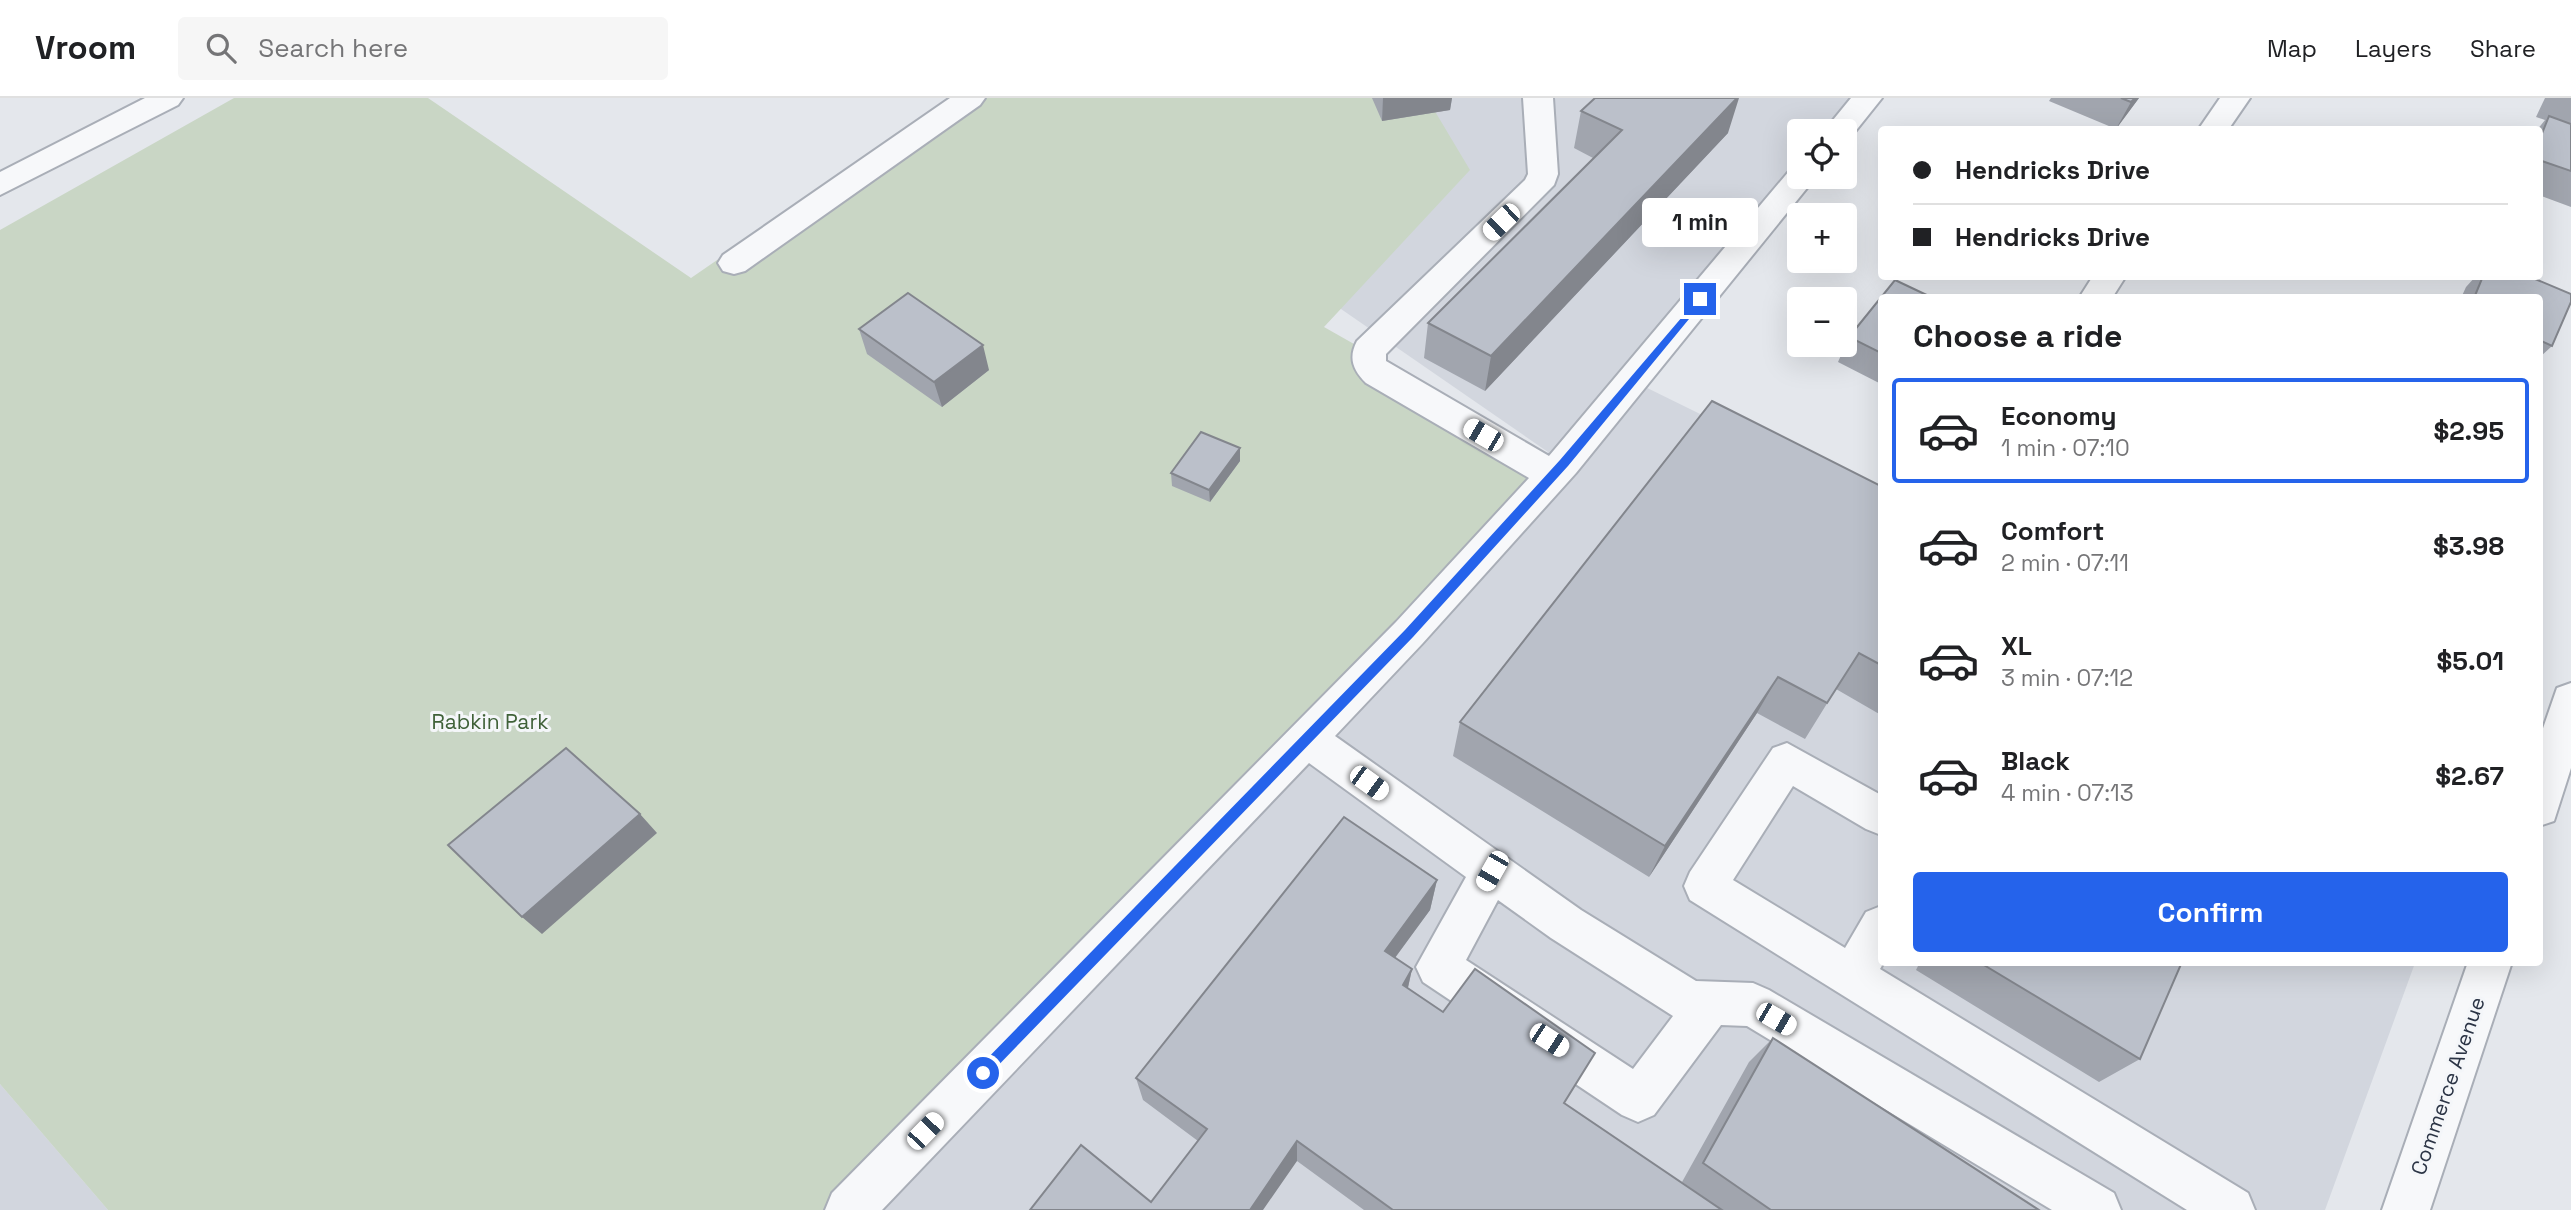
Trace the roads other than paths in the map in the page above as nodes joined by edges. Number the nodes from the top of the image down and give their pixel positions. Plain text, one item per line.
1 (167, 98) edge
2 (970, 98) edge
3 (1538, 98) edge
4 (1867, 98) edge
5 (2235, 98) edge
6 (1849, 119) edge
7 (2216, 126) edge
8 (0, 186) edge
9 (1791, 189) edge
10 (734, 263) dead end
11 (1553, 475) junction
12 (2571, 700) edge
13 (1307, 738) junction
14 (2543, 787) edge
15 (1878, 814) edge
16 (1492, 871) junction
17 (1878, 931) edge
18 (2489, 966) edge
19 (1853, 975) junction
20 (1710, 1003) junction
21 (849, 1210) edge
22 (2096, 1210) edge
23 (2231, 1210) edge
24 (2406, 1210) edge

1 - 8 street
2 - 10 street
3 - 11 street
4 - 6 street
5 - 7 street
9 - 11 street
11 - 13 street
12 - 14 street
13 - 16 street
13 - 21 street
15 - 19 street
16 - 20 street
16 - 20 street
17 - 19 street
18 - 24 street, Commerce Avenue
19 - 23 street
20 - 22 street

